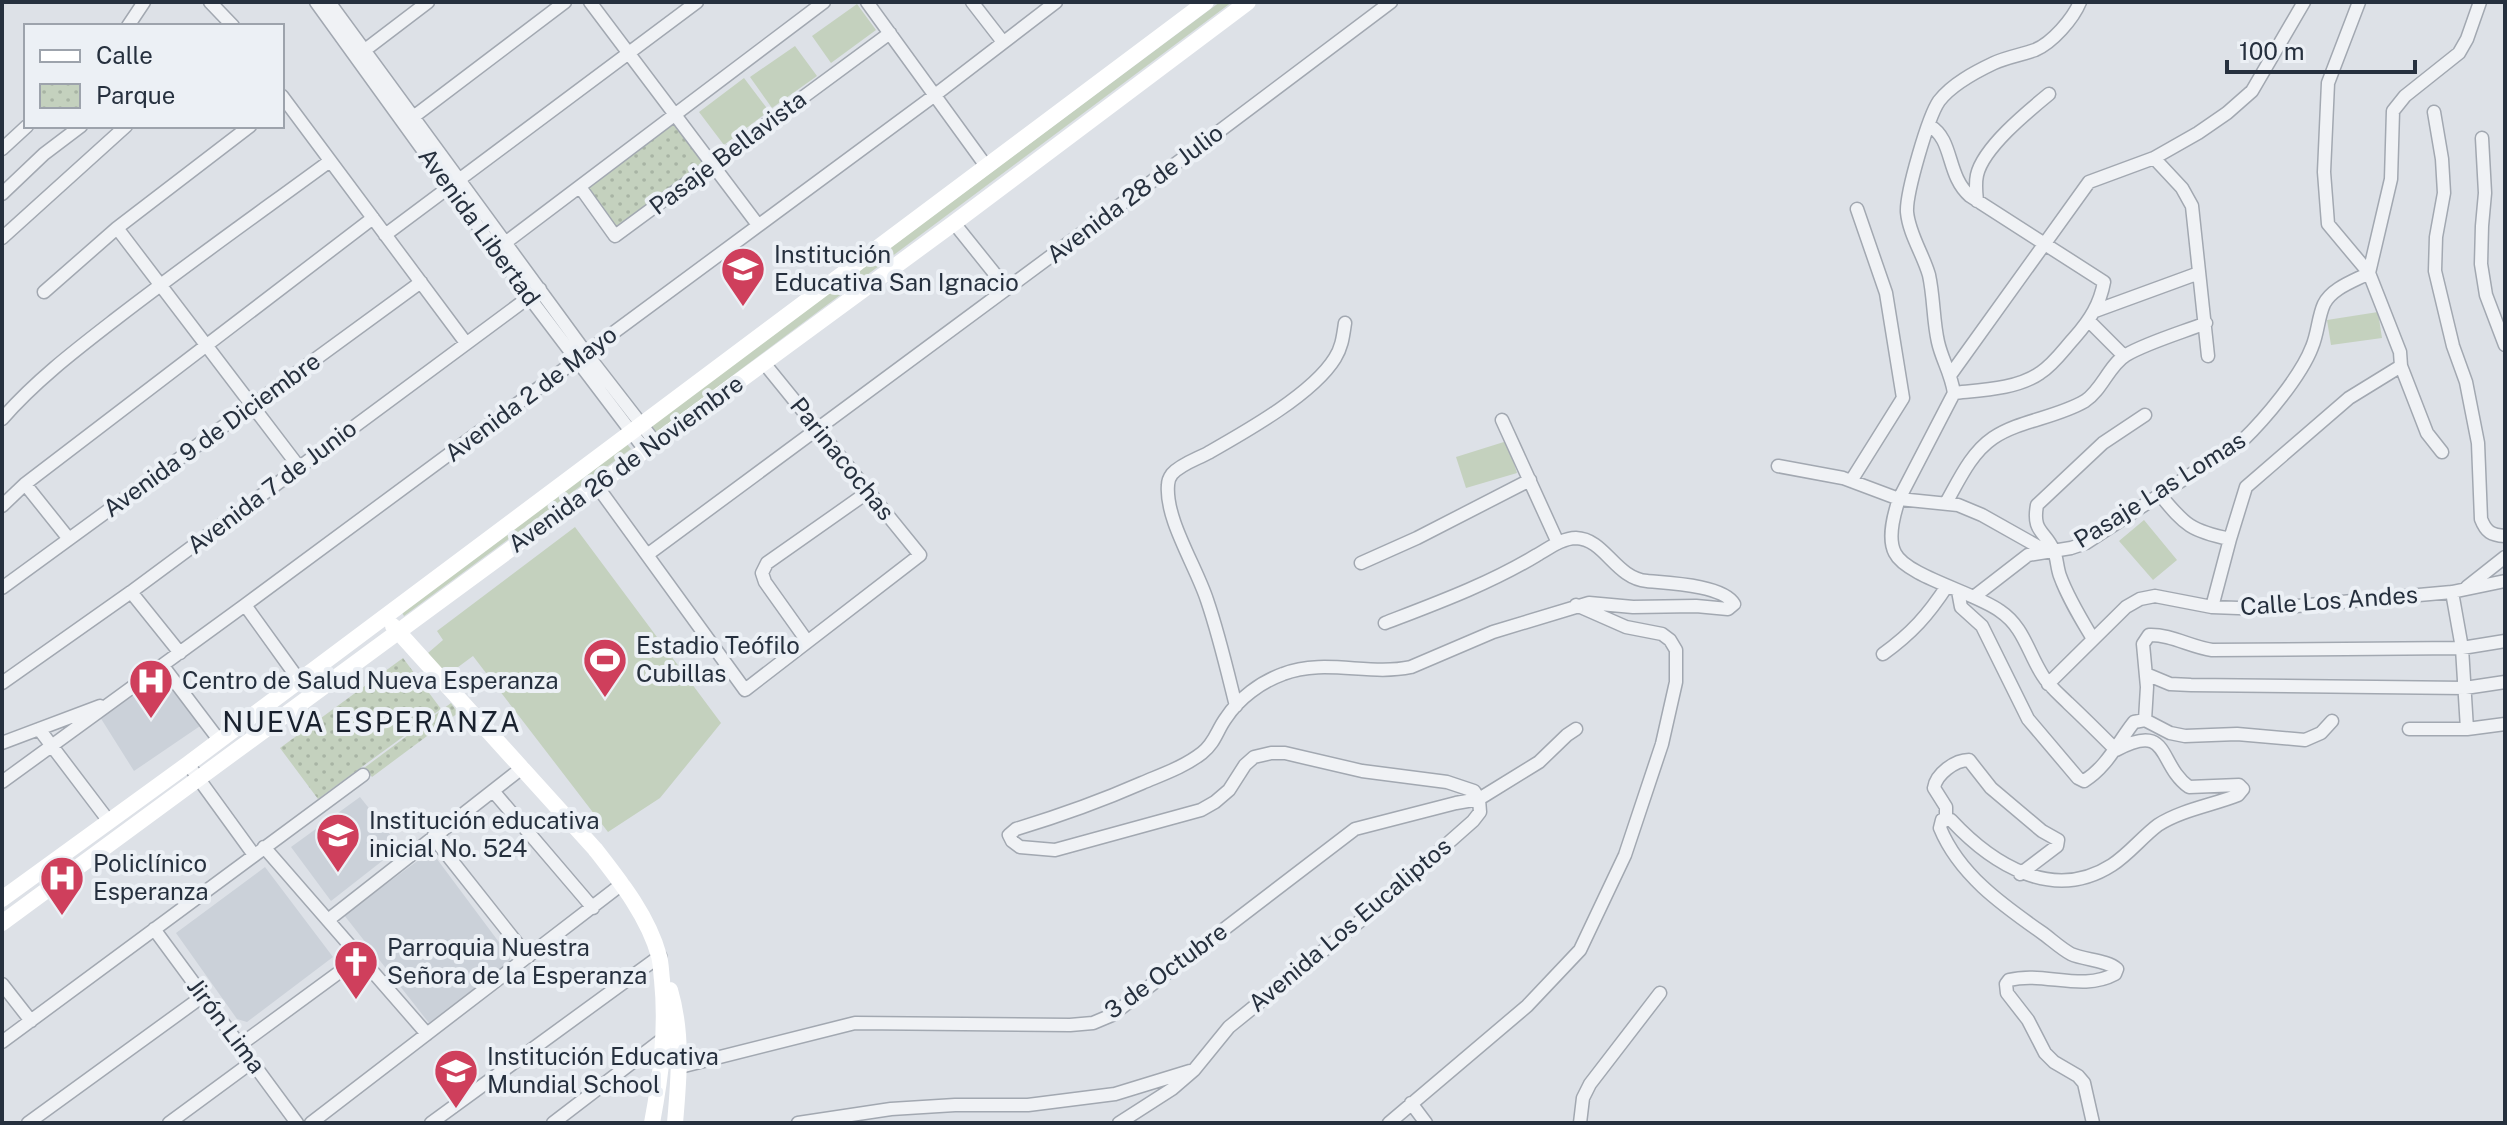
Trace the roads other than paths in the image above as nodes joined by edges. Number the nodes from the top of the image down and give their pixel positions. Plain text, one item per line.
1 (144, 2) edge
2 (210, 2) edge
3 (316, 2) edge
4 (329, 2) edge
5 (428, 2) edge
6 (565, 2) edge
7 (590, 2) edge
8 (697, 2) edge
9 (824, 2) edge
10 (867, 2) edge
11 (972, 2) edge
12 (1056, 2) edge
13 (1206, 2) edge
14 (1248, 2) edge
15 (1391, 2) edge
16 (2080, 2) edge
17 (2304, 2) edge
18 (2359, 2) edge
19 (2480, 2) edge
20 (129, 24) edge
21 (231, 24) edge
22 (890, 33) junction
23 (1003, 42) junction
24 (360, 54) junction
25 (629, 54) junction
26 (2049, 94) dead end
27 (935, 95) junction
28 (284, 100) edge
29 (2434, 112) dead end
30 (675, 115) junction
31 (409, 121) junction
32 (1930, 126) junction
33 (24, 128) edge
34 (78, 128) edge
35 (124, 128) edge
36 (247, 128) edge
37 (2482, 138) dead end
38 (2, 149) edge
39 (2154, 158) junction
40 (330, 161) junction
41 (712, 164) junction
42 (986, 166) junction
43 (455, 184) junction
44 (580, 187) junction
45 (2, 194) edge
46 (1977, 201) junction
47 (1857, 209) dead end
48 (373, 218) junction
49 (954, 223) junction
50 (758, 225) junction
51 (117, 228) junction
52 (385, 235) junction
53 (2, 238) edge
54 (2043, 242) junction
55 (500, 246) junction
56 (2199, 273) junction
57 (2369, 273) junction
58 (421, 282) junction
59 (160, 285) junction
60 (1007, 289) junction
61 (44, 292) dead end
62 (534, 293) junction
63 (2092, 316) junction
64 (1345, 323) dead end
65 (2206, 323) junction
66 (466, 343) junction
67 (205, 345) junction
68 (2505, 345) edge
69 (581, 356) junction
70 (2124, 356) junction
71 (2208, 356) dead end
72 (764, 363) junction
73 (2401, 366) junction
74 (1951, 374) junction
75 (1954, 393) junction
76 (251, 406) junction
77 (2145, 415) dead end
78 (2, 419) edge
79 (1502, 420) dead end
80 (635, 428) junction
81 (817, 429) junction
82 (650, 446) junction
83 (2442, 452) dead end
84 (1778, 466) dead end
85 (299, 467) junction
86 (1530, 480) junction
87 (1851, 481) junction
88 (25, 484) junction
89 (597, 486) junction
90 (868, 492) junction
91 (2161, 496) junction
92 (1899, 499) junction
93 (1946, 503) junction
94 (2, 506) edge
95 (2505, 536) edge
96 (69, 539) junction
97 (2230, 539) junction
98 (1558, 543) junction
99 (2050, 550) junction
100 (647, 555) junction
101 (2505, 557) edge
102 (1361, 563) dead end
103 (2505, 581) edge
104 (2, 588) edge
105 (1953, 588) junction
106 (2459, 590) junction
107 (131, 592) junction
108 (1975, 596) junction
109 (245, 605) junction
110 (1576, 605) junction
111 (2212, 607) junction
112 (384, 616) junction
113 (1385, 623) dead end
114 (399, 632) junction
115 (2093, 639) junction
116 (807, 641) junction
117 (2505, 641) edge
118 (2462, 648) junction
119 (180, 653) junction
120 (1883, 654) dead end
121 (163, 666) junction
122 (2146, 674) junction
123 (299, 680) junction
124 (2505, 682) edge
125 (2, 683) edge
126 (2048, 684) junction
127 (2465, 688) junction
128 (118, 699) junction
129 (1236, 706) junction
130 (2145, 720) junction
131 (2332, 721) dead end
132 (2505, 724) edge
133 (39, 729) junction
134 (1576, 729) dead end
135 (2409, 729) dead end
136 (2467, 729) junction
137 (219, 740) junction
138 (2, 743) edge
139 (52, 747) junction
140 (2116, 750) junction
141 (188, 764) junction
142 (522, 768) junction
143 (363, 775) dead end
144 (199, 779) junction
145 (2, 782) edge
146 (493, 791) junction
147 (1479, 799) junction
148 (1946, 818) junction
149 (108, 820) junction
150 (433, 837) junction
151 (259, 851) junction
152 (2020, 874) junction
153 (622, 884) junction
154 (2, 899) edge
155 (593, 908) junction
156 (328, 920) junction
157 (2, 923) edge
158 (154, 929) junction
159 (660, 956) junction
160 (360, 957) junction
161 (528, 957) junction
162 (2, 984) edge
163 (1660, 993) dead end
164 (203, 996) junction
165 (31, 1021) junction
166 (427, 1034) junction
167 (664, 1038) junction
168 (2, 1042) edge
169 (240, 1045) junction
170 (252, 1062) junction
171 (680, 1067) junction
172 (1194, 1070) junction
173 (1411, 1103) junction
174 (891, 1109) junction
175 (28, 1123) edge
176 (169, 1123) edge
177 (297, 1123) edge
178 (311, 1123) edge
179 (431, 1123) edge
180 (553, 1123) edge
181 (652, 1123) edge
182 (675, 1123) edge
183 (798, 1123) edge
184 (878, 1123) edge
185 (1119, 1123) edge
186 (1389, 1123) edge
187 (1426, 1123) edge
188 (1580, 1123) edge
189 (2093, 1123) edge

1 - 20 street
2 - 21 street
3 - 24 street, Avenida Libertad
4 - 24 street, Avenida Libertad
5 - 24 street
6 - 31 street
7 - 25 street
8 - 25 street
9 - 30 street
10 - 22 street
11 - 23 street
12 - 23 street, Avenida 2 de Mayo
13 - 42 main road, Avenida 26 de Noviembre
14 - 49 main road, Avenida 26 de Noviembre
15 - 60 street, Avenida 28 de Julio
16 - 32 street
17 - 39 street
18 - 57 street
19 - 57 street
22 - 27 street
22 - 41 street, Pasaje Bellavista
23 - 27 street, Avenida 2 de Mayo
24 - 31 street, Avenida Libertad
25 - 30 street
25 - 43 street
26 - 46 street
27 - 42 street
27 - 50 street, Avenida 2 de Mayo
28 - 40 street
29 - 95 street
30 - 41 street
30 - 44 street
31 - 43 street, Avenida Libertad
32 - 46 street
32 - 74 street
33 - 38 street
34 - 45 street
35 - 53 street
36 - 51 street
37 - 68 street
39 - 54 street
39 - 56 street
40 - 48 street
40 - 59 street
41 - 44 street, Pasaje Bellavista
41 - 50 street
42 - 80 main road, Avenida 26 de Noviembre
43 - 52 street
43 - 55 street, Avenida Libertad
44 - 55 street
46 - 54 street
47 - 87 street
48 - 52 street
48 - 67 street
49 - 60 street
49 - 72 main road, Avenida 26 de Noviembre
50 - 69 street, Avenida 2 de Mayo
51 - 59 street
51 - 61 street
52 - 58 street
54 - 63 street
54 - 74 street
55 - 62 street, Avenida Libertad
56 - 63 street
56 - 65 street
57 - 73 street
57 - 91 street, Pasaje Las Lomas
58 - 66 street
58 - 76 street, Avenida 9 de Diciembre
59 - 67 street
59 - 78 street
60 - 81 street, Avenida 28 de Julio
62 - 66 street, Avenida 7 de Junio
62 - 69 street, Avenida Libertad
63 - 70 street
63 - 75 street
64 - 129 street
65 - 70 street
65 - 71 street
66 - 85 street, Avenida 7 de Junio
67 - 76 street
67 - 88 street
69 - 80 street, Avenida Libertad
69 - 109 street, Avenida 2 de Mayo
70 - 93 street
72 - 81 street, Parinacochas
72 - 82 main road, Avenida 26 de Noviembre
73 - 83 street
73 - 97 street
74 - 75 street
75 - 92 street
76 - 85 street
76 - 96 street, Avenida 9 de Diciembre
77 - 99 street
79 - 86 street
80 - 82 street, Avenida Libertad
80 - 112 main road, Avenida 26 de Noviembre
81 - 90 street, Parinacochas
81 - 100 street, Avenida 28 de Julio
82 - 89 main road, Avenida 26 de Noviembre
84 - 87 street
85 - 107 street, Avenida 7 de Junio
86 - 98 street
86 - 102 street
87 - 92 street
88 - 94 street
88 - 96 street
89 - 100 street
89 - 114 main road, Avenida 26 de Noviembre
90 - 116 street
90 - 116 street, Parinacochas
91 - 97 street
91 - 99 street, Pasaje Las Lomas
92 - 93 street
92 - 105 street
93 - 99 street
96 - 104 street, Avenida 9 de Diciembre
97 - 111 street
98 - 110 street
98 - 113 street
99 - 108 street, Pasaje Las Lomas
99 - 115 street
100 - 116 street
101 - 106 street
103 - 106 street, Calle Los Andes
105 - 108 street
105 - 120 street
105 - 140 street
106 - 111 street, Calle Los Andes
106 - 118 street
107 - 119 street
107 - 125 street, Avenida 7 de Junio
108 - 126 street
109 - 119 street, Avenida 2 de Mayo
109 - 123 street
110 - 129 street
110 - 173 street
111 - 115 street, Calle Los Andes
112 - 114 main road
112 - 123 main road, Avenida 26 de Noviembre
114 - 142 main road
114 - 144 main road, Avenida 26 de Noviembre
115 - 126 street, Calle Los Andes
117 - 118 street
118 - 122 street
118 - 127 street
119 - 121 street, Avenida 2 de Mayo
121 - 128 street, Avenida 2 de Mayo
121 - 137 street
122 - 127 street
122 - 130 street
123 - 137 main road, Avenida 26 de Noviembre
124 - 127 street
126 - 140 street
127 - 136 street
128 - 133 street
128 - 139 street, Avenida 2 de Mayo
129 - 147 street
130 - 131 street
130 - 140 street
132 - 136 street
133 - 138 street
133 - 139 street
134 - 147 street, Avenida Los Eucaliptos
135 - 136 street
137 - 141 main road, Avenida 26 de Noviembre
139 - 145 street, Avenida 2 de Mayo
139 - 149 street
140 - 152 street
141 - 144 street
141 - 149 main road, Avenida 26 de Noviembre
142 - 146 street
142 - 153 main road
143 - 151 street
144 - 151 street
144 - 157 main road, Avenida 26 de Noviembre
146 - 150 street
146 - 155 street
147 - 171 street, 3 de Octubre
147 - 172 street, Avenida Los Eucaliptos
148 - 152 street
148 - 152 street
148 - 189 street
149 - 154 main road, Avenida 26 de Noviembre
150 - 156 street
150 - 161 street
151 - 156 street
151 - 158 street
153 - 155 street
153 - 159 main road
155 - 161 street
156 - 160 street
158 - 164 street, Jirón Lima
158 - 165 street
159 - 167 main road
159 - 171 main road
159 - 179 street
160 - 166 street
160 - 169 street
161 - 166 street
162 - 165 street
163 - 188 street
164 - 169 street, Jirón Lima
164 - 175 street
165 - 168 street
166 - 178 street
167 - 180 street
167 - 181 main road
169 - 170 street, Jirón Lima
170 - 176 street
170 - 177 street, Jirón Lima
171 - 182 main road
172 - 174 street
172 - 185 street, Avenida Los Eucaliptos
173 - 186 street
173 - 187 street
174 - 183 street
174 - 184 street

